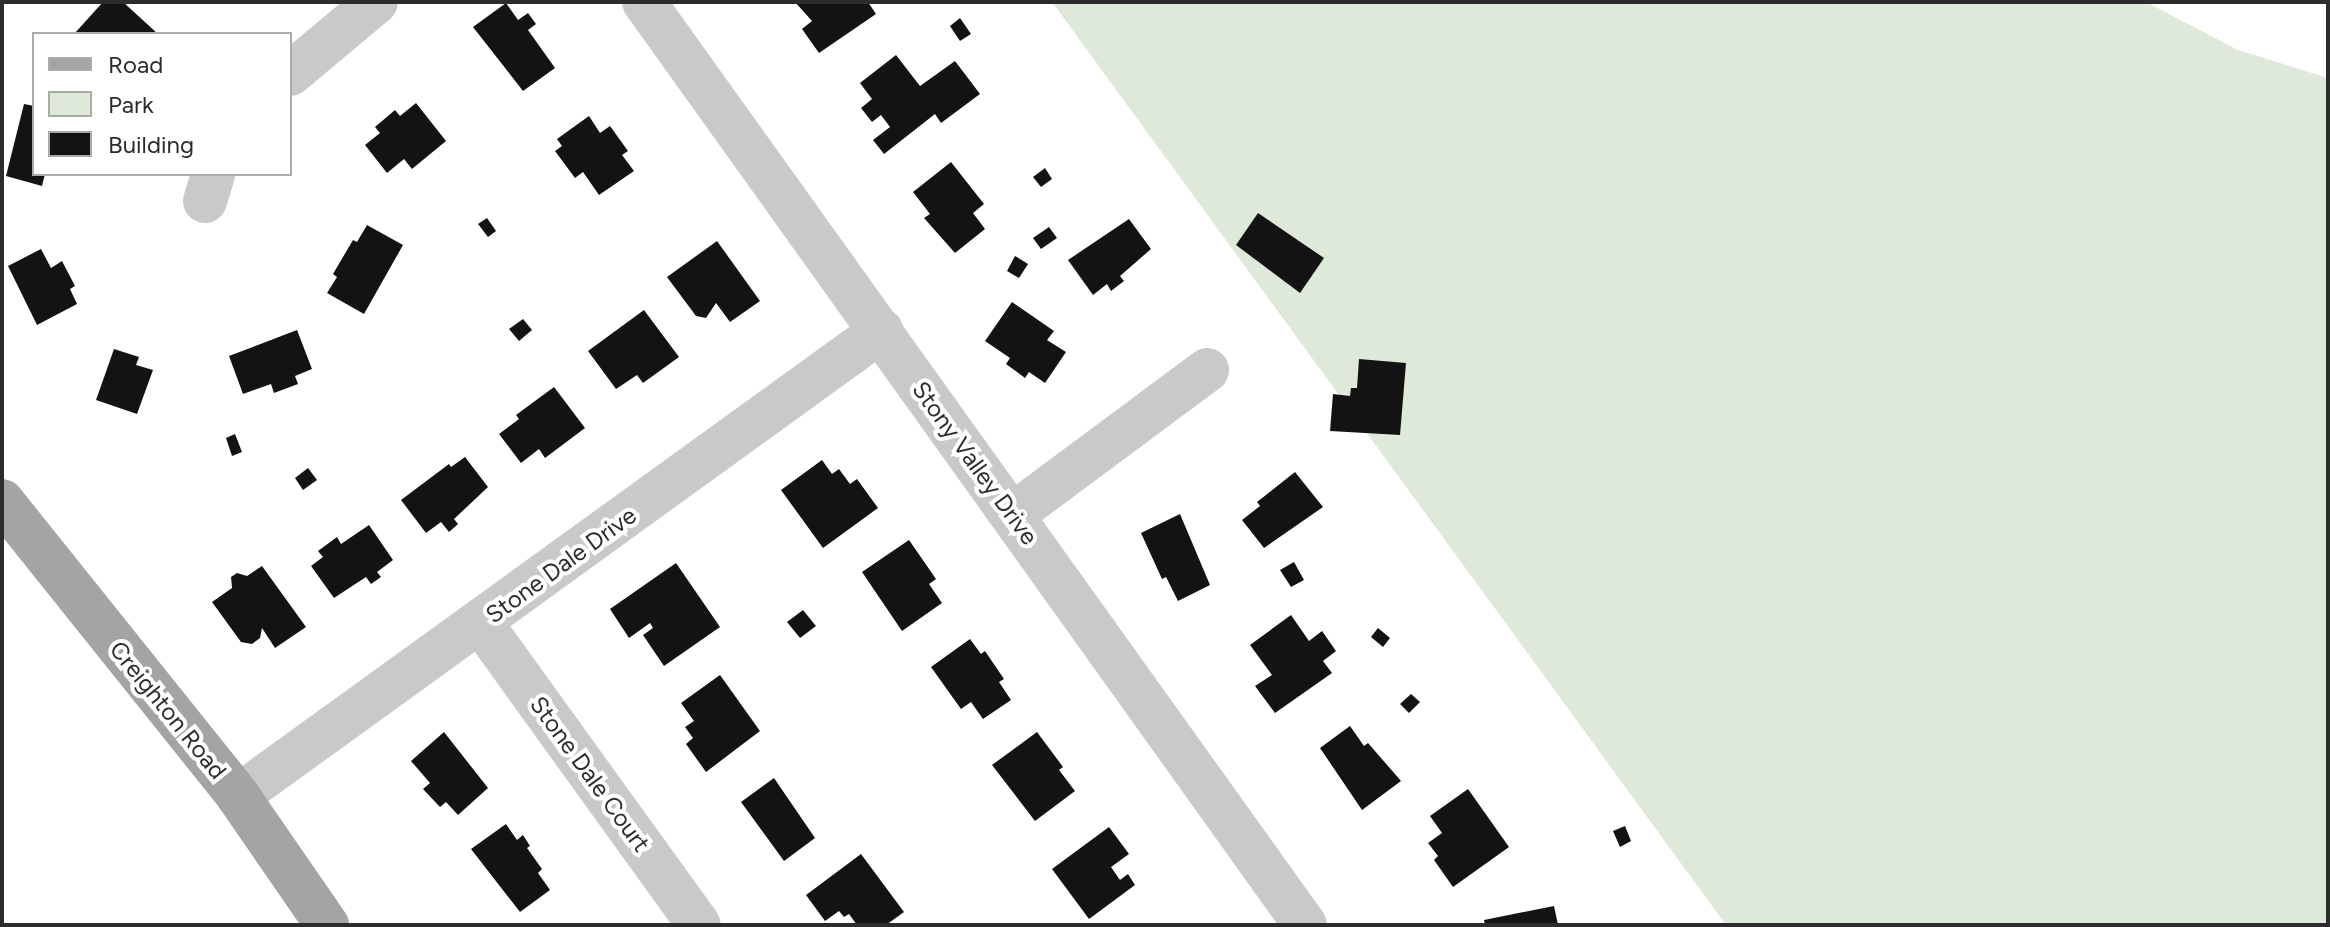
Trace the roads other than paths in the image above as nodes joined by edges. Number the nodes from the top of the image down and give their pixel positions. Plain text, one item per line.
1 (376, 2) edge
2 (644, 2) edge
3 (292, 72) edge
4 (881, 331) junction
5 (1207, 370) dead end
6 (2, 501) edge
7 (1012, 515) junction
8 (481, 623) junction
9 (238, 796) junction
10 (327, 925) edge
11 (699, 925) edge
12 (1305, 925) edge

1 - 3 street
2 - 4 street, Stony Valley Drive
4 - 7 street, Stony Valley Drive
4 - 8 street, Stone Dale Drive
5 - 7 street
6 - 9 main road, Creighton Road
7 - 12 street, Stony Valley Drive
8 - 9 street, Stone Dale Drive
8 - 11 street, Stone Dale Court
9 - 10 main road, Creighton Road

